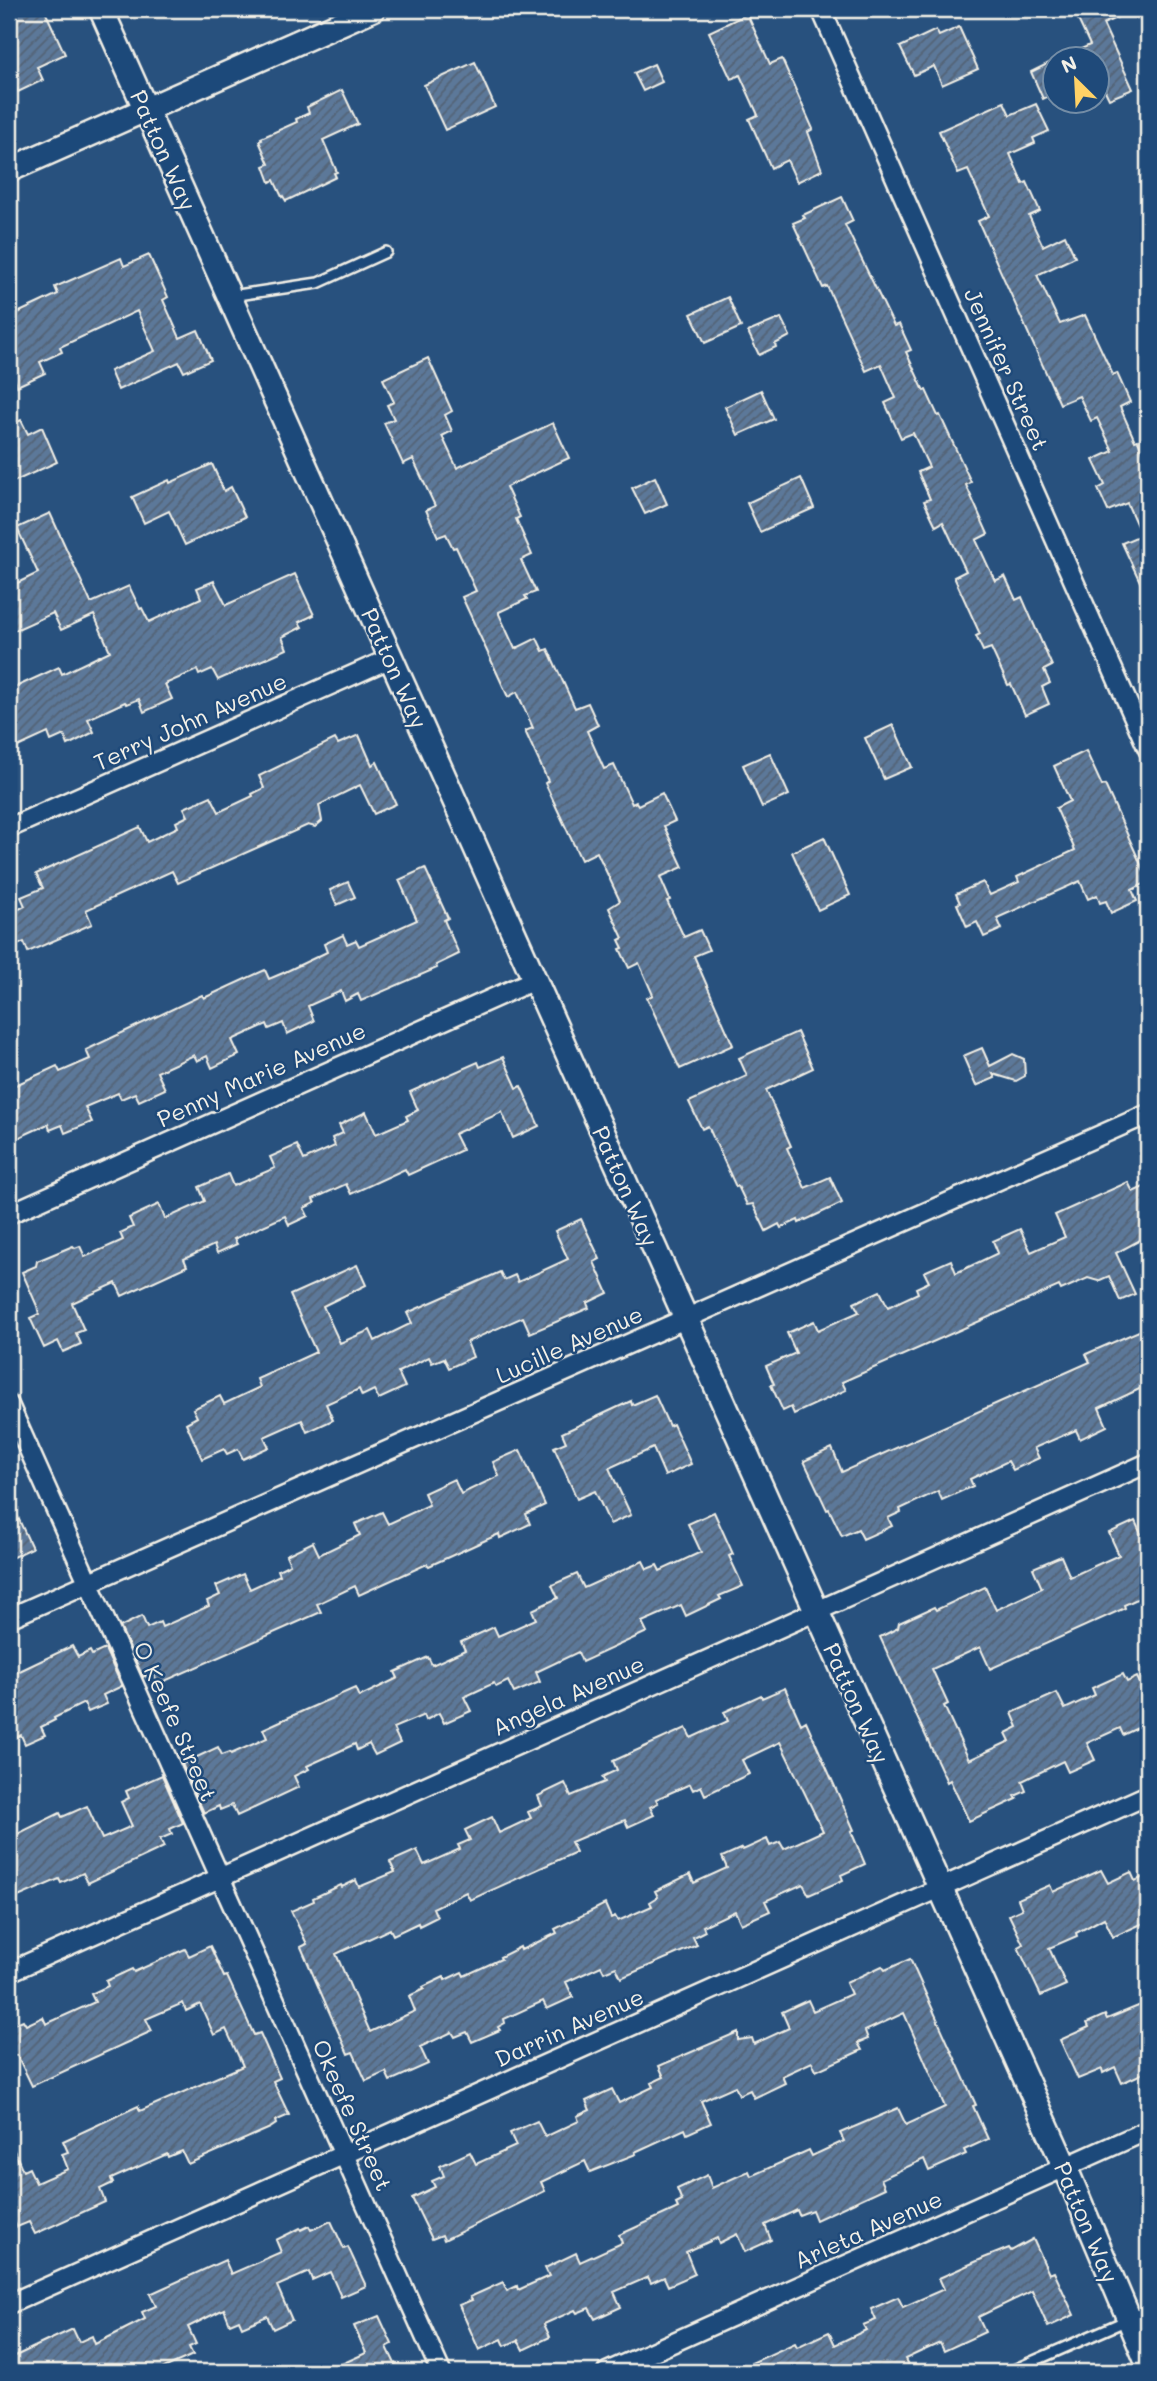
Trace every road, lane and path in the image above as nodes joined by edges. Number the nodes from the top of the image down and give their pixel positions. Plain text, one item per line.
1 (101, 9) edge
2 (373, 9) edge
3 (821, 9) edge
4 (146, 109) junction
5 (9, 170) edge
6 (386, 252) dead end
7 (229, 296) junction
8 (391, 658) junction
9 (1148, 749) edge
10 (9, 828) edge
11 (534, 979) junction
12 (1148, 1115) edge
13 (9, 1214) edge
14 (686, 1319) junction
15 (9, 1405) edge
16 (1148, 1463) edge
17 (88, 1583) junction
18 (816, 1611) junction
19 (9, 1618) edge
20 (1148, 1794) edge
21 (220, 1878) junction
22 (940, 1888) junction
23 (9, 1972) edge
24 (1148, 2130) edge
25 (343, 2154) junction
26 (1065, 2168) junction
27 (9, 2304) edge
28 (1139, 2315) edge
29 (1148, 2364) edge
30 (441, 2372) edge
31 (607, 2372) edge
32 (1009, 2372) edge

1 - 4 street, Patton Way
2 - 4 street
3 - 9 street, Jennifer Street
4 - 5 street
4 - 7 street, Patton Way
6 - 7 lane
7 - 8 street, Patton Way
8 - 10 street, Terry John Avenue
8 - 11 street, Patton Way
11 - 13 street, Penny Marie Avenue
11 - 14 street, Patton Way
12 - 14 street, Lucille Avenue
14 - 17 street, Lucille Avenue
14 - 18 street, Patton Way
15 - 17 street
16 - 18 street, Angela Avenue
17 - 19 street, Lucille Avenue
17 - 21 street, O Keefe Street
18 - 21 street, Angela Avenue
18 - 22 street, Patton Way
20 - 22 street, Darrin Avenue
21 - 23 street, Angela Avenue
21 - 25 street, Okeefe Street
22 - 25 street, Darrin Avenue
22 - 26 street, Patton Way
24 - 26 street, Arleta Avenue
25 - 27 street, Darrin Avenue
25 - 30 street, Okeefe Street
26 - 28 street, Patton Way
26 - 31 street, Arleta Avenue
28 - 29 street, Patton Way
28 - 32 lane

